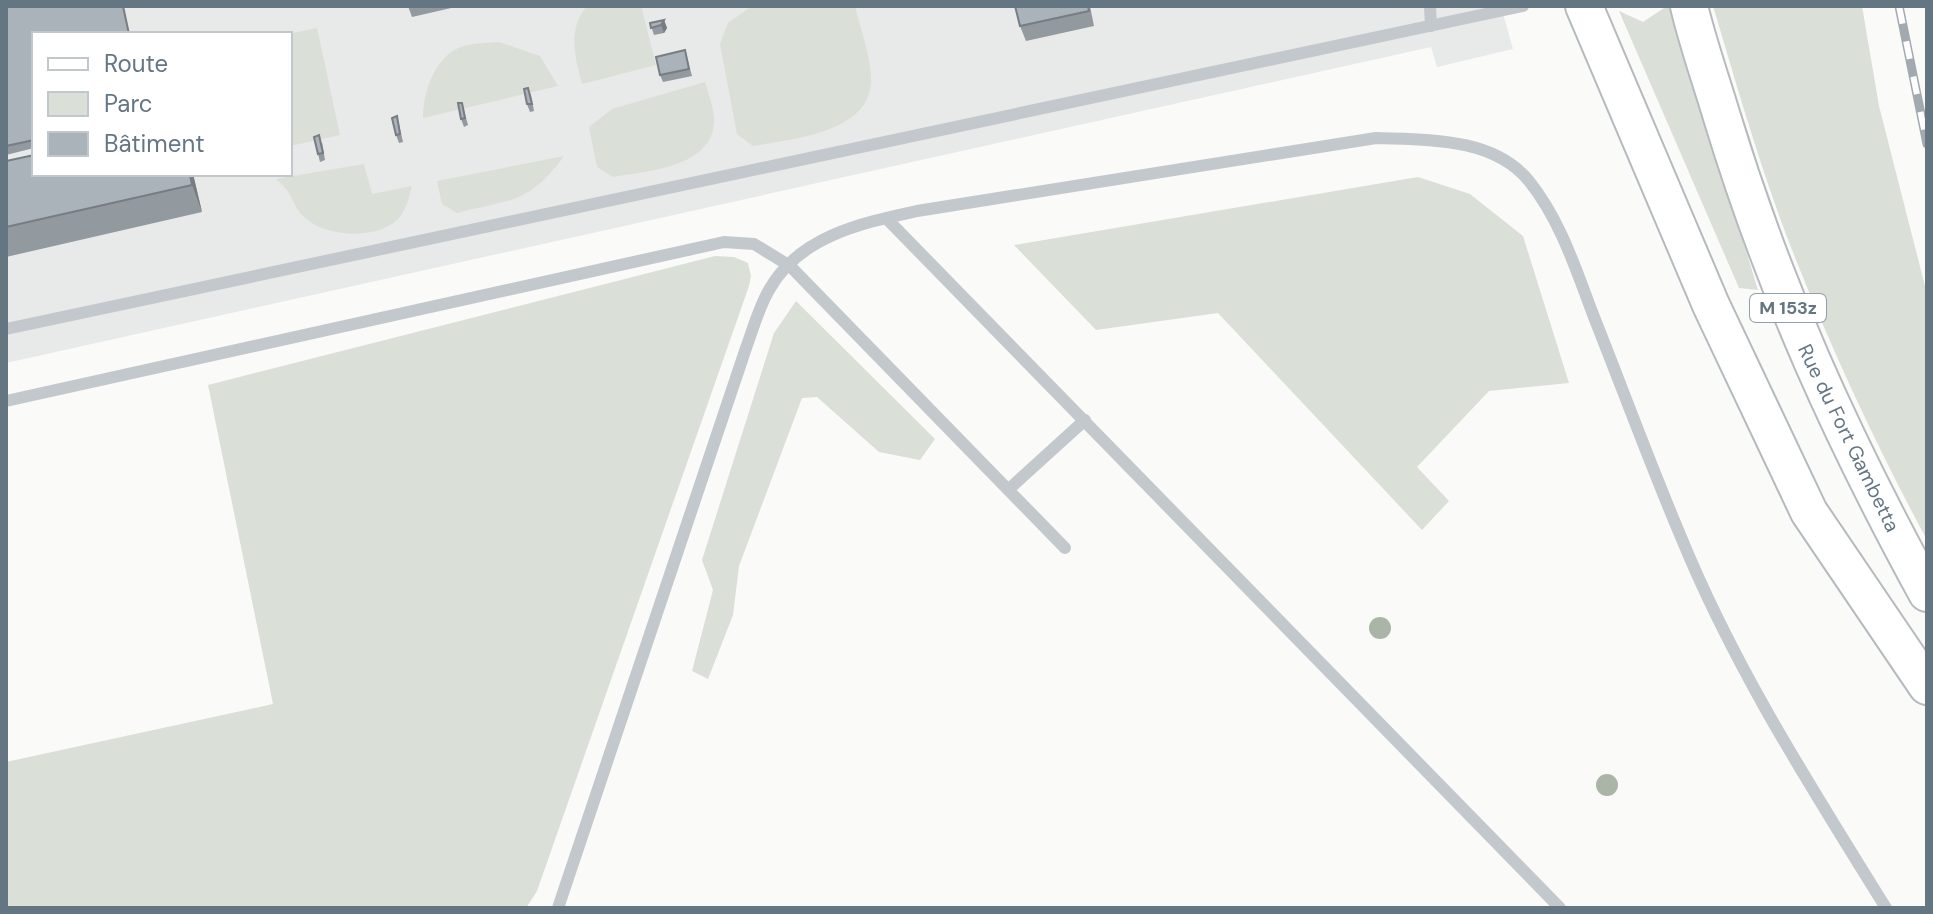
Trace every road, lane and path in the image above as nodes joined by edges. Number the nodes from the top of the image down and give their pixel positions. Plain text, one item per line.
1 (1430, 6) edge
2 (1523, 6) edge
3 (1584, 6) edge
4 (1689, 6) edge
5 (1431, 26) junction
6 (886, 218) junction
7 (790, 266) junction
8 (6, 329) edge
9 (6, 401) edge
10 (1085, 420) junction
11 (1008, 490) junction
12 (1065, 548) dead end
13 (1927, 593) edge
14 (1927, 686) edge
15 (558, 908) edge
16 (1560, 908) edge
17 (1886, 908) edge

1 - 5 lane
2 - 5 lane
3 - 14 main road
4 - 13 main road, Rue du Fort Gambetta / M 153z
5 - 8 lane
6 - 7 lane
6 - 10 lane
6 - 17 lane
7 - 9 lane
7 - 11 lane
7 - 15 lane
10 - 11 lane
10 - 16 lane
11 - 12 lane

